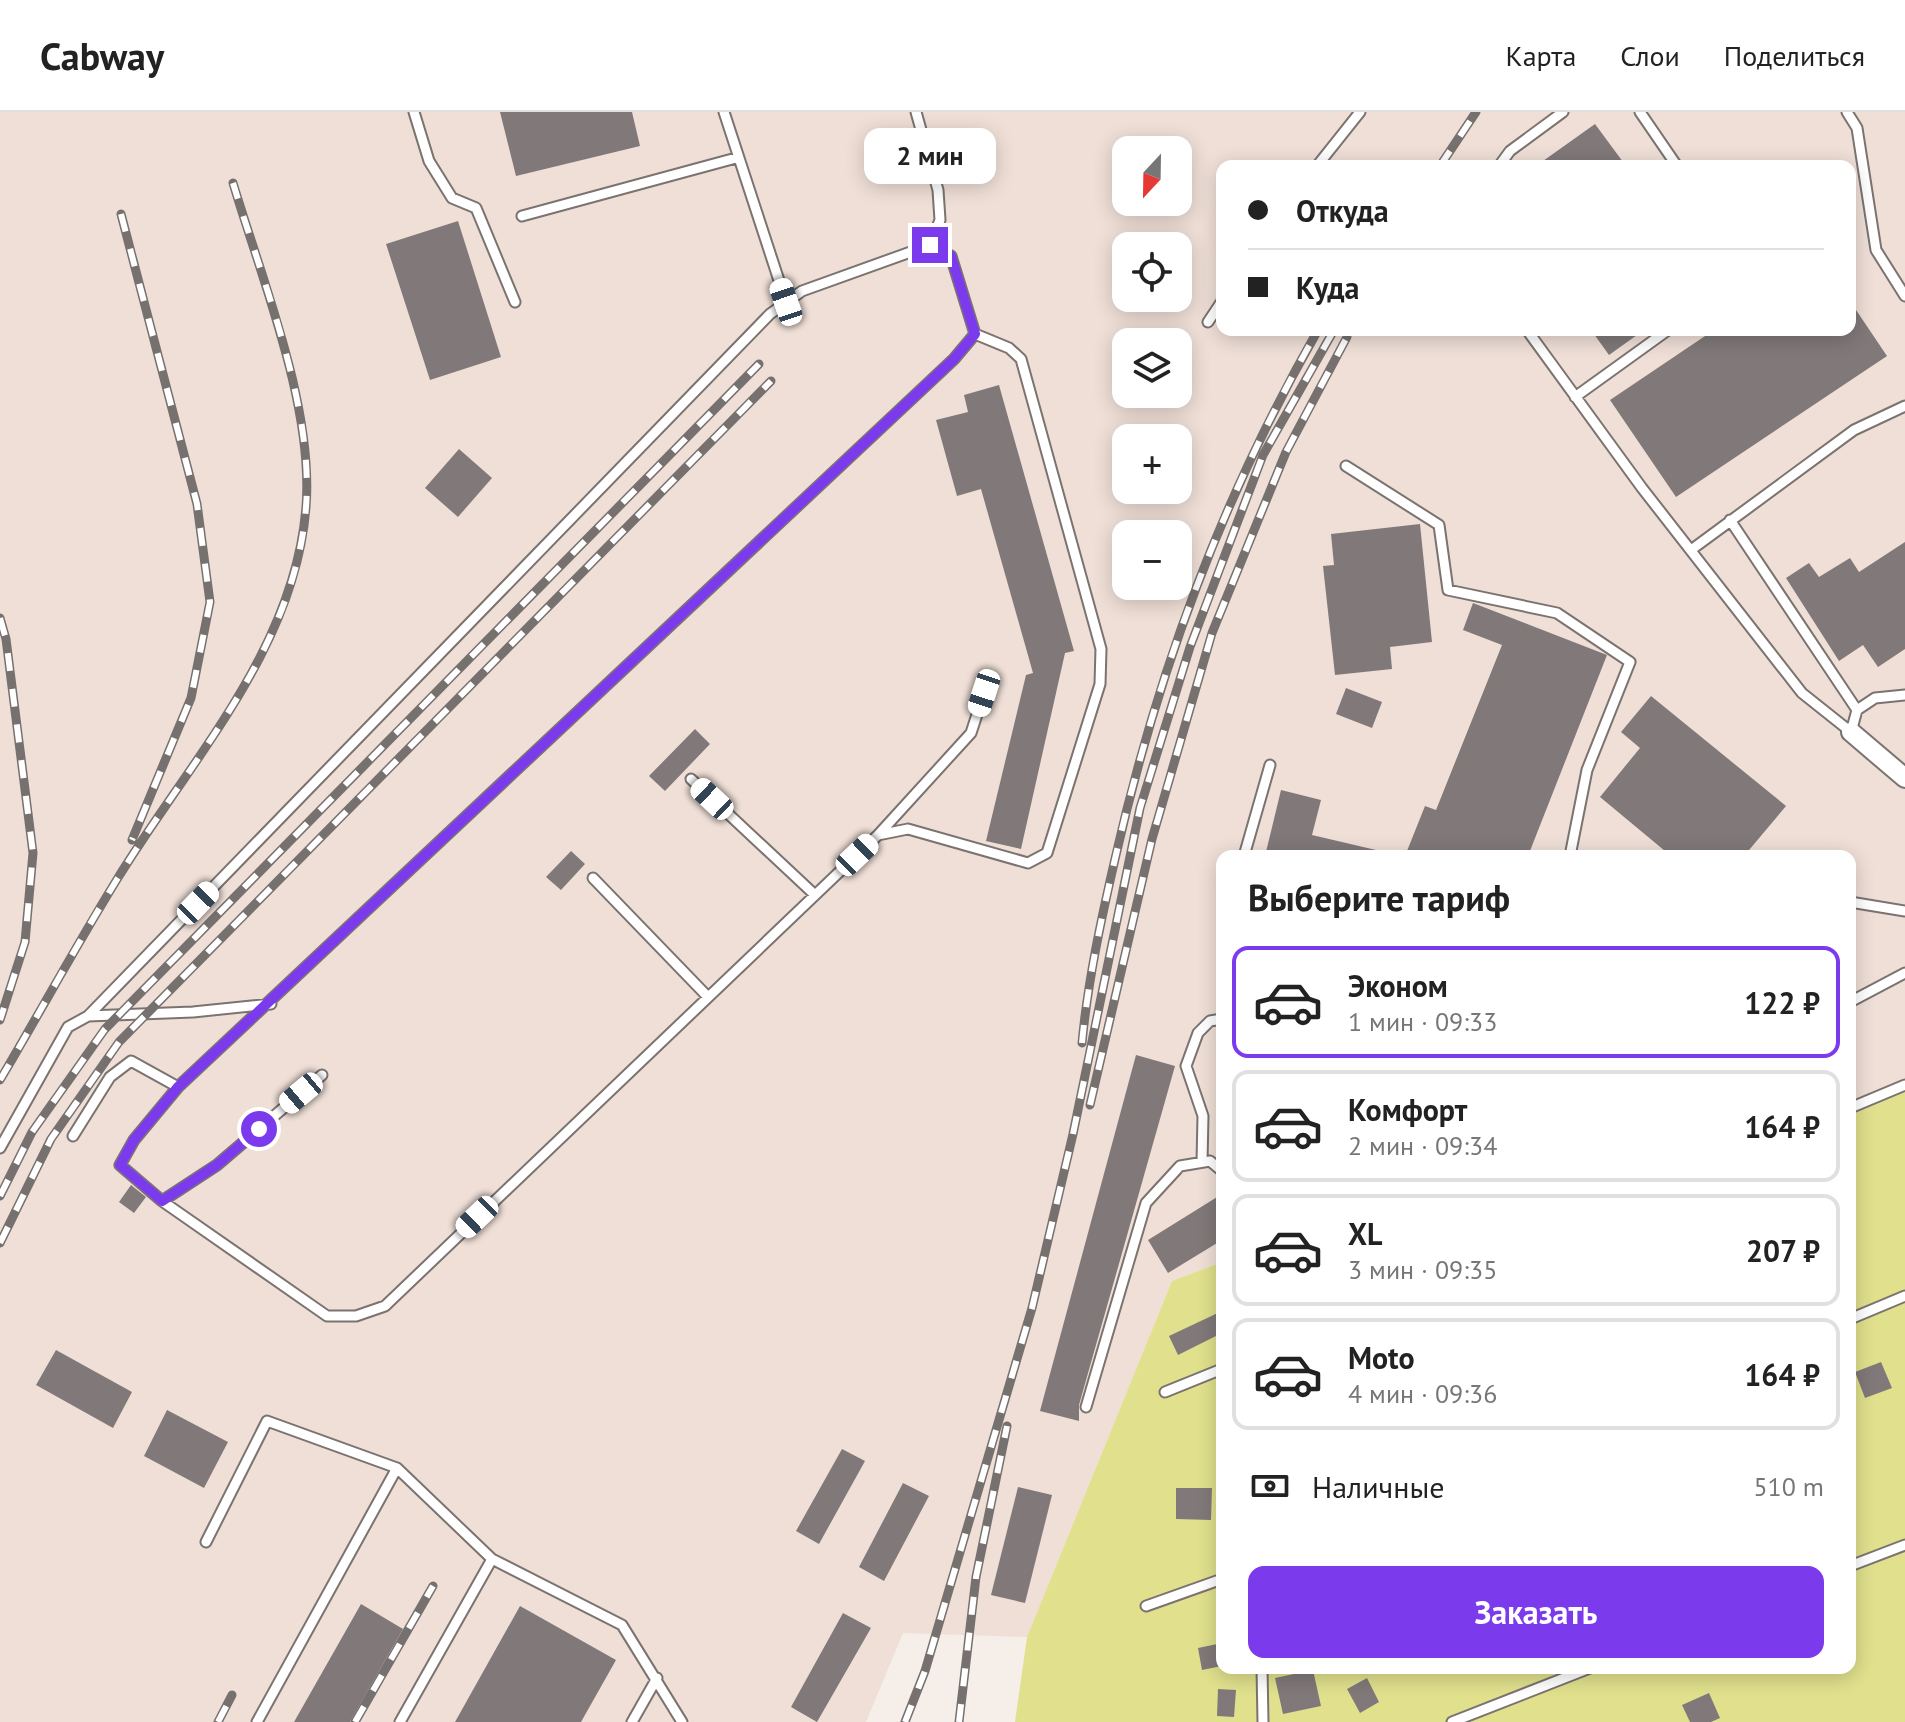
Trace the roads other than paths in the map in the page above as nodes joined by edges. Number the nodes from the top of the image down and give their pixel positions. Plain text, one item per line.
1 (414, 112) edge
2 (724, 112) edge
3 (916, 112) edge
4 (1360, 112) edge
5 (1563, 112) edge
6 (1640, 112) edge
7 (1847, 112) edge
8 (736, 158) junction
9 (1322, 160) edge
10 (1503, 160) edge
11 (1673, 160) edge
12 (522, 216) dead end
13 (930, 245) junction
14 (1905, 296) edge
15 (515, 302) dead end
16 (786, 302) junction
17 (1216, 310) edge
18 (1208, 322) dead end
19 (975, 334) junction
20 (1531, 336) edge
21 (1660, 336) edge
22 (1575, 397) junction
23 (1905, 406) edge
24 (1346, 466) dead end
25 (1730, 520) junction
26 (1691, 550) junction
27 (984, 693) dead end
28 (1905, 695) edge
29 (1857, 710) junction
30 (1851, 732) junction
31 (1270, 765) dead end
32 (1905, 778) edge
33 (691, 779) dead end
34 (878, 835) junction
35 (1246, 850) edge
36 (1571, 850) edge
37 (593, 878) dead end
38 (815, 895) junction
39 (1856, 903) edge
40 (1905, 911) edge
41 (1905, 973) edge
42 (708, 997) junction
43 (1856, 999) edge
44 (271, 1004) junction
45 (88, 1016) junction
46 (1216, 1020) edge
47 (322, 1075) dead end
48 (1905, 1085) edge
49 (178, 1087) junction
50 (1856, 1105) edge
51 (73, 1136) dead end
52 (0, 1148) edge
53 (1202, 1162) junction
54 (1216, 1166) edge
55 (162, 1201) junction
56 (1905, 1296) edge
57 (1856, 1316) edge
58 (1216, 1371) edge
59 (1165, 1392) dead end
60 (1086, 1407) dead end
61 (397, 1468) junction
62 (206, 1542) dead end
63 (1905, 1545) edge
64 (492, 1559) junction
65 (1856, 1564) edge
66 (1216, 1581) edge
67 (1146, 1606) dead end
68 (1262, 1674) edge
69 (1575, 1674) edge
70 (657, 1678) junction
71 (257, 1722) edge
72 (400, 1722) edge
73 (632, 1722) edge
74 (682, 1722) edge
75 (1263, 1722) edge
76 (1452, 1722) edge

1 - 15 lane
2 - 8 lane
3 - 13 lane
4 - 9 lane
5 - 10 lane
6 - 11 lane
7 - 14 lane
8 - 12 lane
8 - 16 lane
13 - 16 lane
13 - 19 lane
16 - 45 lane
17 - 18 lane
19 - 34 lane
19 - 44 lane
20 - 22 lane
21 - 22 lane
22 - 26 lane
23 - 25 lane
24 - 36 lane
25 - 26 lane
25 - 29 lane
26 - 30 lane
27 - 34 lane
28 - 29 lane
29 - 30 lane
30 - 32 street
31 - 35 lane
33 - 38 lane
34 - 38 lane
37 - 42 lane
38 - 42 lane
39 - 40 lane
41 - 43 lane
42 - 55 lane
44 - 45 lane
44 - 49 lane
45 - 52 lane
46 - 53 lane
47 - 55 lane
48 - 50 lane
49 - 51 lane
49 - 55 lane
53 - 54 lane
53 - 60 lane
56 - 57 lane
58 - 59 lane
61 - 62 lane
61 - 64 lane
61 - 71 lane
63 - 65 lane
64 - 70 lane
64 - 72 lane
66 - 67 lane
68 - 75 lane
69 - 76 lane
70 - 73 lane
70 - 74 lane

